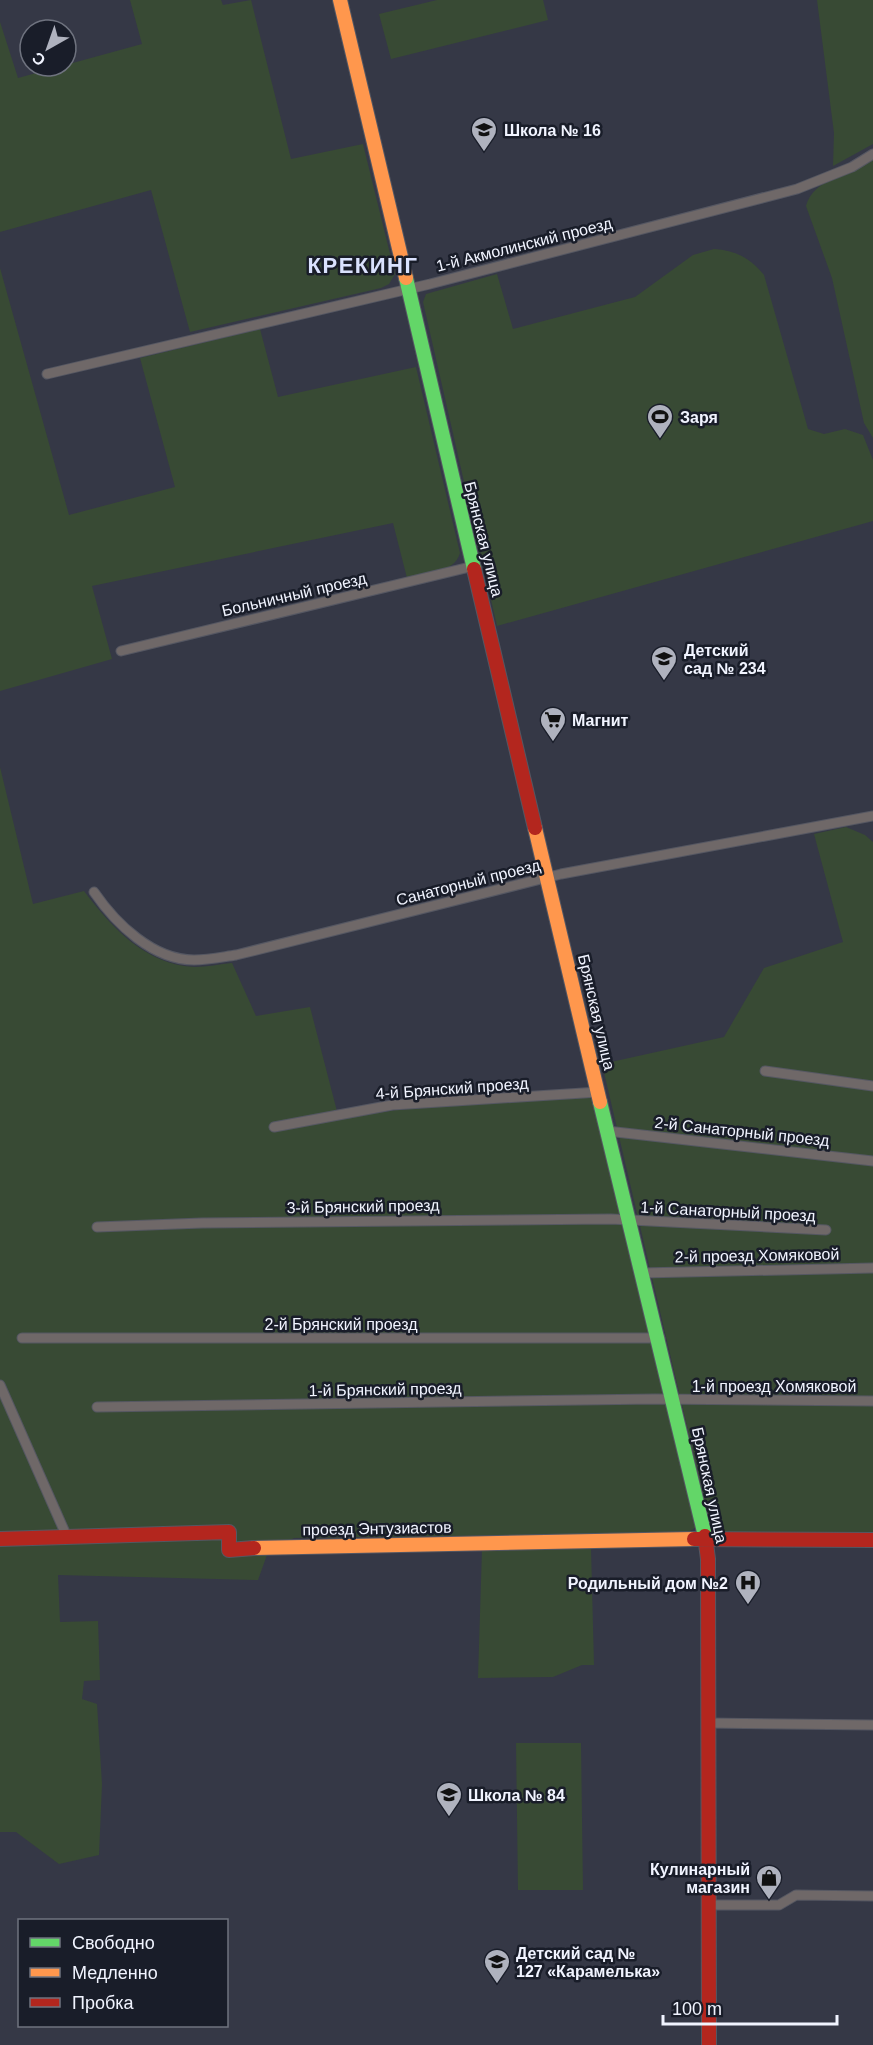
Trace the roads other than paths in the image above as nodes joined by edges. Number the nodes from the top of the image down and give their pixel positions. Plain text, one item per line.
1 (340, 0) edge
2 (873, 154) edge
3 (408, 289) junction
4 (47, 374) dead end
5 (474, 566) junction
6 (121, 651) dead end
7 (873, 816) edge
8 (548, 878) junction
9 (94, 892) dead end
10 (765, 1071) dead end
11 (873, 1086) edge
12 (599, 1092) junction
13 (274, 1127) dead end
14 (607, 1131) junction
15 (873, 1161) edge
16 (629, 1221) junction
17 (97, 1227) dead end
18 (826, 1230) dead end
19 (873, 1268) edge
20 (641, 1273) junction
21 (22, 1338) dead end
22 (660, 1338) junction
23 (0, 1385) edge
24 (675, 1400) junction
25 (873, 1401) edge
26 (97, 1407) dead end
27 (67, 1537) junction
28 (0, 1539) edge
29 (706, 1540) junction
30 (873, 1540) edge
31 (707, 1723) junction
32 (873, 1725) edge
33 (873, 1896) edge
34 (710, 1905) junction
35 (709, 2045) edge

1 - 3 street, Брянская улица
2 - 3 street, 1-й Акмолинский проезд
3 - 4 street, 1-й Акмолинский проезд
3 - 5 street, Брянская улица
5 - 6 street, Больничный проезд
5 - 8 street, Брянская улица
7 - 8 street, Санаторный проезд
8 - 9 street, Санаторный проезд
8 - 12 street, Брянская улица
10 - 11 street
12 - 13 street, 4-й Брянский проезд
12 - 14 street, Брянская улица
14 - 15 street, 2-й Санаторный проезд
14 - 16 street, Брянская улица
16 - 17 street, 3-й Брянский проезд
16 - 18 street, 1-й Санаторный проезд
16 - 20 street, Брянская улица
19 - 20 street, 2-й проезд Хомяковой
20 - 22 street, Брянская улица
21 - 22 street, 2-й Брянский проезд
22 - 24 street, Брянская улица
23 - 27 street
24 - 25 street, 1-й проезд Хомяковой
24 - 26 street, 1-й Брянский проезд
24 - 29 street, Брянская улица
27 - 28 street
27 - 29 street, проезд Энтузиастов
29 - 30 street
29 - 31 street, Брянская улица
31 - 32 street
31 - 34 street, Брянская улица
33 - 34 street
34 - 35 street, Брянская улица

